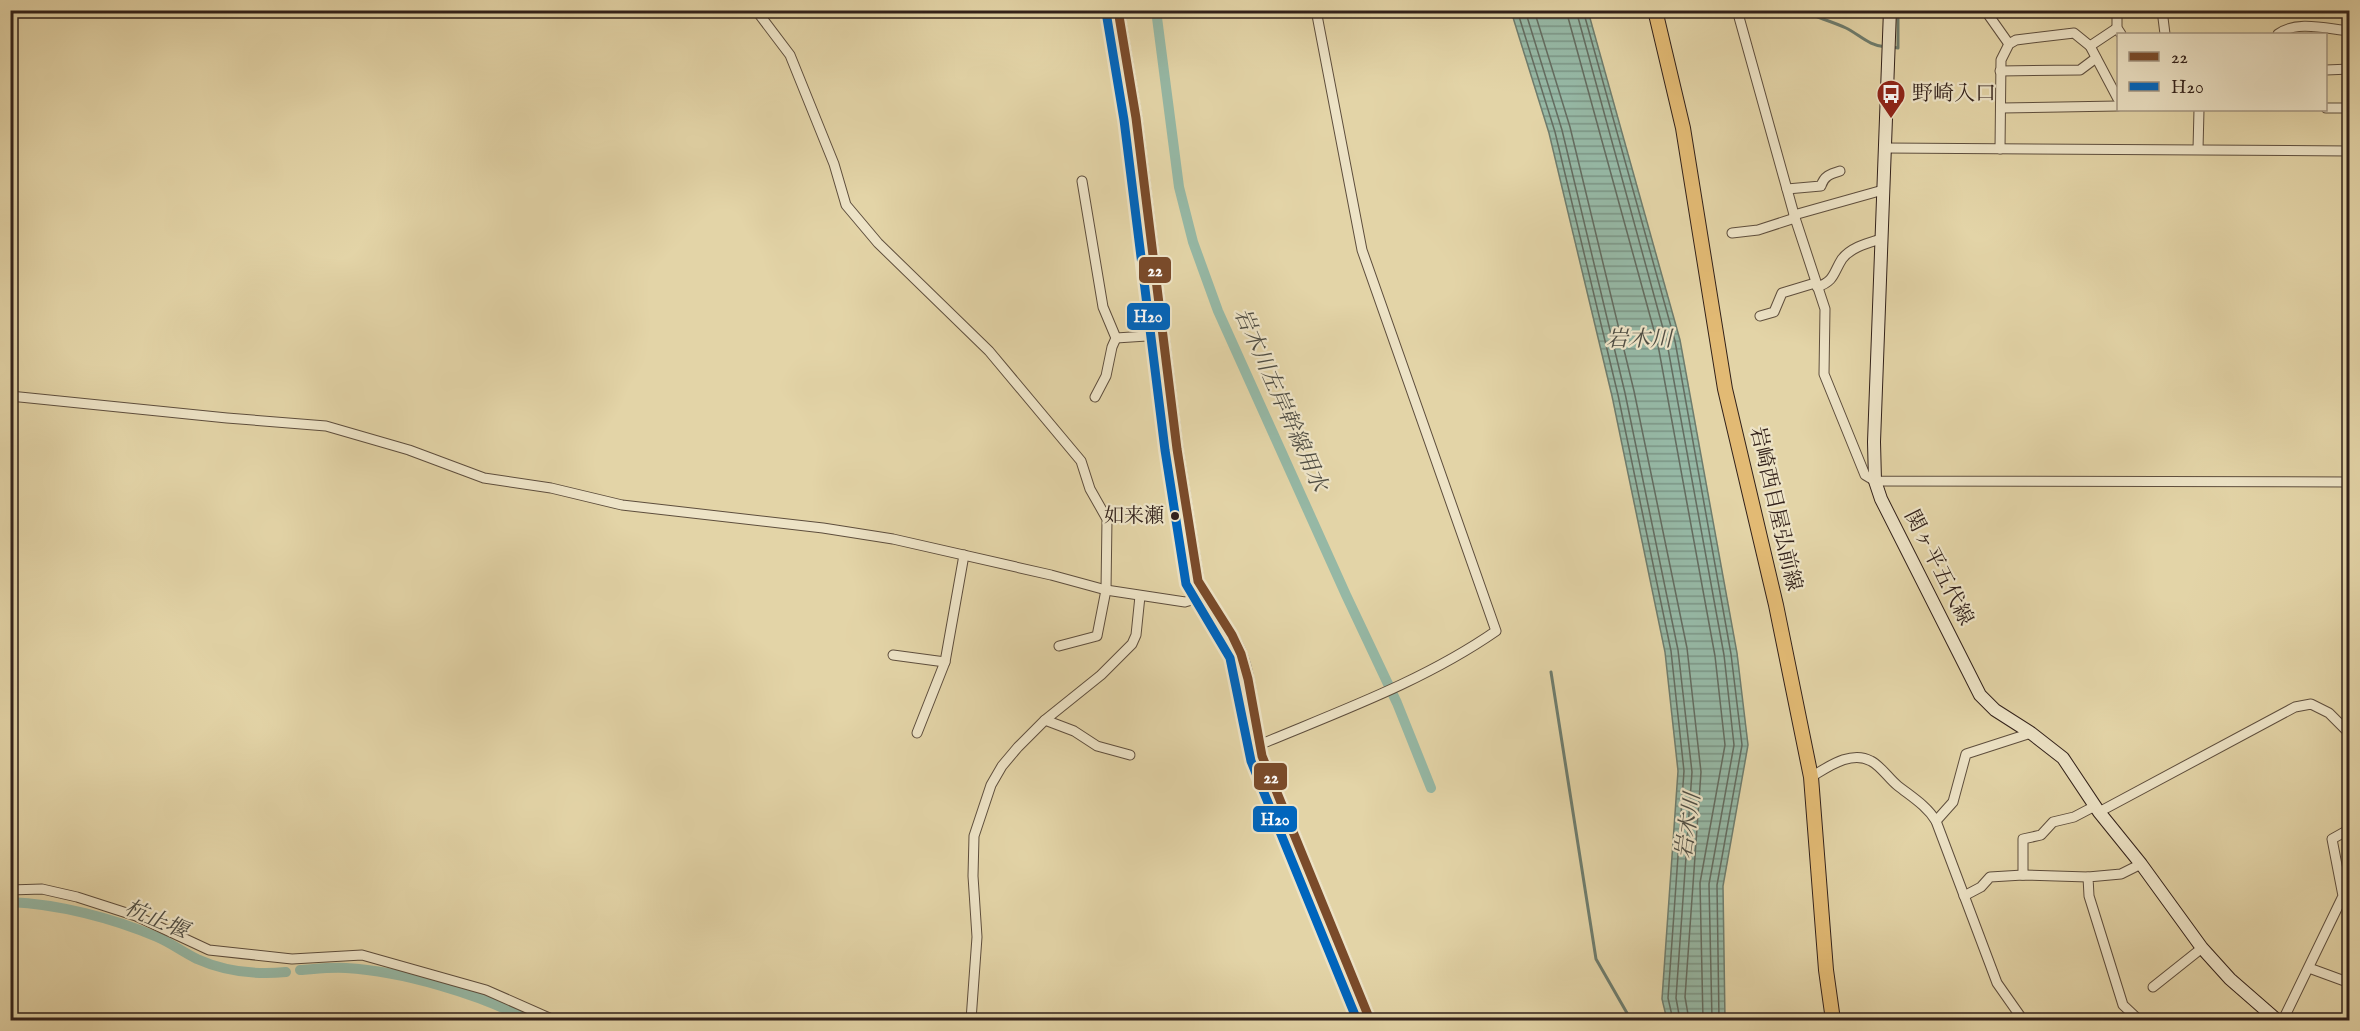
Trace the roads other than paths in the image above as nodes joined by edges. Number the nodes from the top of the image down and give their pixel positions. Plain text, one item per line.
1 (756, 10) edge
2 (1118, 10) edge
3 (1316, 10) edge
4 (1655, 10) edge
5 (1737, 10) edge
6 (1890, 10) edge
7 (1985, 10) edge
8 (2116, 10) edge
9 (2162, 10) edge
10 (2119, 31) edge
11 (2349, 31) edge
12 (2165, 33) edge
13 (2281, 33) edge
14 (2009, 44) junction
15 (2090, 46) junction
16 (2096, 58) junction
17 (2349, 69) edge
18 (2327, 70) edge
19 (2000, 71) junction
20 (2117, 97) edge
21 (2117, 106) edge
22 (2002, 108) junction
23 (2327, 108) edge
24 (2349, 108) edge
25 (2199, 111) edge
26 (1885, 148) junction
27 (2000, 149) junction
28 (2198, 149) junction
29 (2349, 151) edge
30 (1840, 171) dead end
31 (1082, 181) dead end
32 (1787, 189) junction
33 (1883, 190) junction
34 (1795, 216) junction
35 (1732, 233) dead end
36 (1881, 239) junction
37 (1816, 285) junction
38 (1761, 316) dead end
39 (1162, 334) junction
40 (1116, 338) junction
41 (10, 396) edge
42 (1095, 397) dead end
43 (1875, 480) junction
44 (2349, 482) edge
45 (964, 555) junction
46 (1106, 590) junction
47 (1140, 596) junction
48 (1205, 596) junction
49 (1059, 646) dead end
50 (893, 655) dead end
51 (945, 662) junction
52 (1045, 720) junction
53 (917, 733) dead end
54 (2031, 733) junction
55 (2349, 735) edge
56 (1259, 745) junction
57 (1130, 755) dead end
58 (1811, 777) junction
59 (2097, 809) junction
60 (1936, 821) junction
61 (2349, 829) edge
62 (2141, 864) junction
63 (2023, 875) junction
64 (2088, 878) junction
65 (10, 890) edge
66 (1964, 896) junction
67 (2202, 948) junction
68 (2309, 968) junction
69 (2349, 984) edge
70 (2153, 987) dead end
71 (554, 1020) edge
72 (971, 1020) edge
73 (1370, 1020) edge
74 (1833, 1020) edge
75 (2023, 1020) edge
76 (2139, 1020) edge
77 (2277, 1020) edge
78 (2283, 1020) edge

1 - 46 street
2 - 39 street
3 - 56 street
4 - 58 main road, 岩崎西目屋弘前線
5 - 32 street
6 - 26 main road, 関ヶ平五代線
7 - 14 street
8 - 10 street
9 - 12 street
10 - 15 street
11 - 13 street
14 - 15 street
14 - 19 street
15 - 16 street
16 - 19 street
16 - 20 street
17 - 18 street
19 - 22 street
21 - 22 street
22 - 27 street
23 - 24 street
25 - 28 street
26 - 27 street
26 - 33 main road, 関ヶ平五代線
27 - 28 street
28 - 29 street
30 - 32 street
31 - 40 street
32 - 34 street
33 - 34 street
33 - 36 main road, 関ヶ平五代線
34 - 35 street
34 - 37 street
36 - 37 street
36 - 43 main road, 関ヶ平五代線
37 - 38 street
37 - 43 street
39 - 40 street
39 - 48 street
40 - 42 street
41 - 45 street
43 - 44 street
43 - 54 main road, 関ヶ平五代線
45 - 46 street
45 - 51 street
46 - 47 street
46 - 49 street
47 - 48 street
47 - 52 street
48 - 56 street
50 - 51 street
51 - 53 street
52 - 57 street
52 - 72 street
54 - 59 main road, 関ヶ平五代線
54 - 60 street
55 - 59 street
56 - 73 street
58 - 60 street
58 - 74 main road, 岩崎西目屋弘前線
59 - 62 main road, 関ヶ平五代線
59 - 63 street
60 - 66 street
61 - 68 street
62 - 64 street
62 - 67 main road, 関ヶ平五代線
63 - 64 street
63 - 66 street
64 - 76 street
65 - 71 street
66 - 75 street
67 - 70 street
67 - 77 main road, 関ヶ平五代線
68 - 69 street
68 - 78 street

